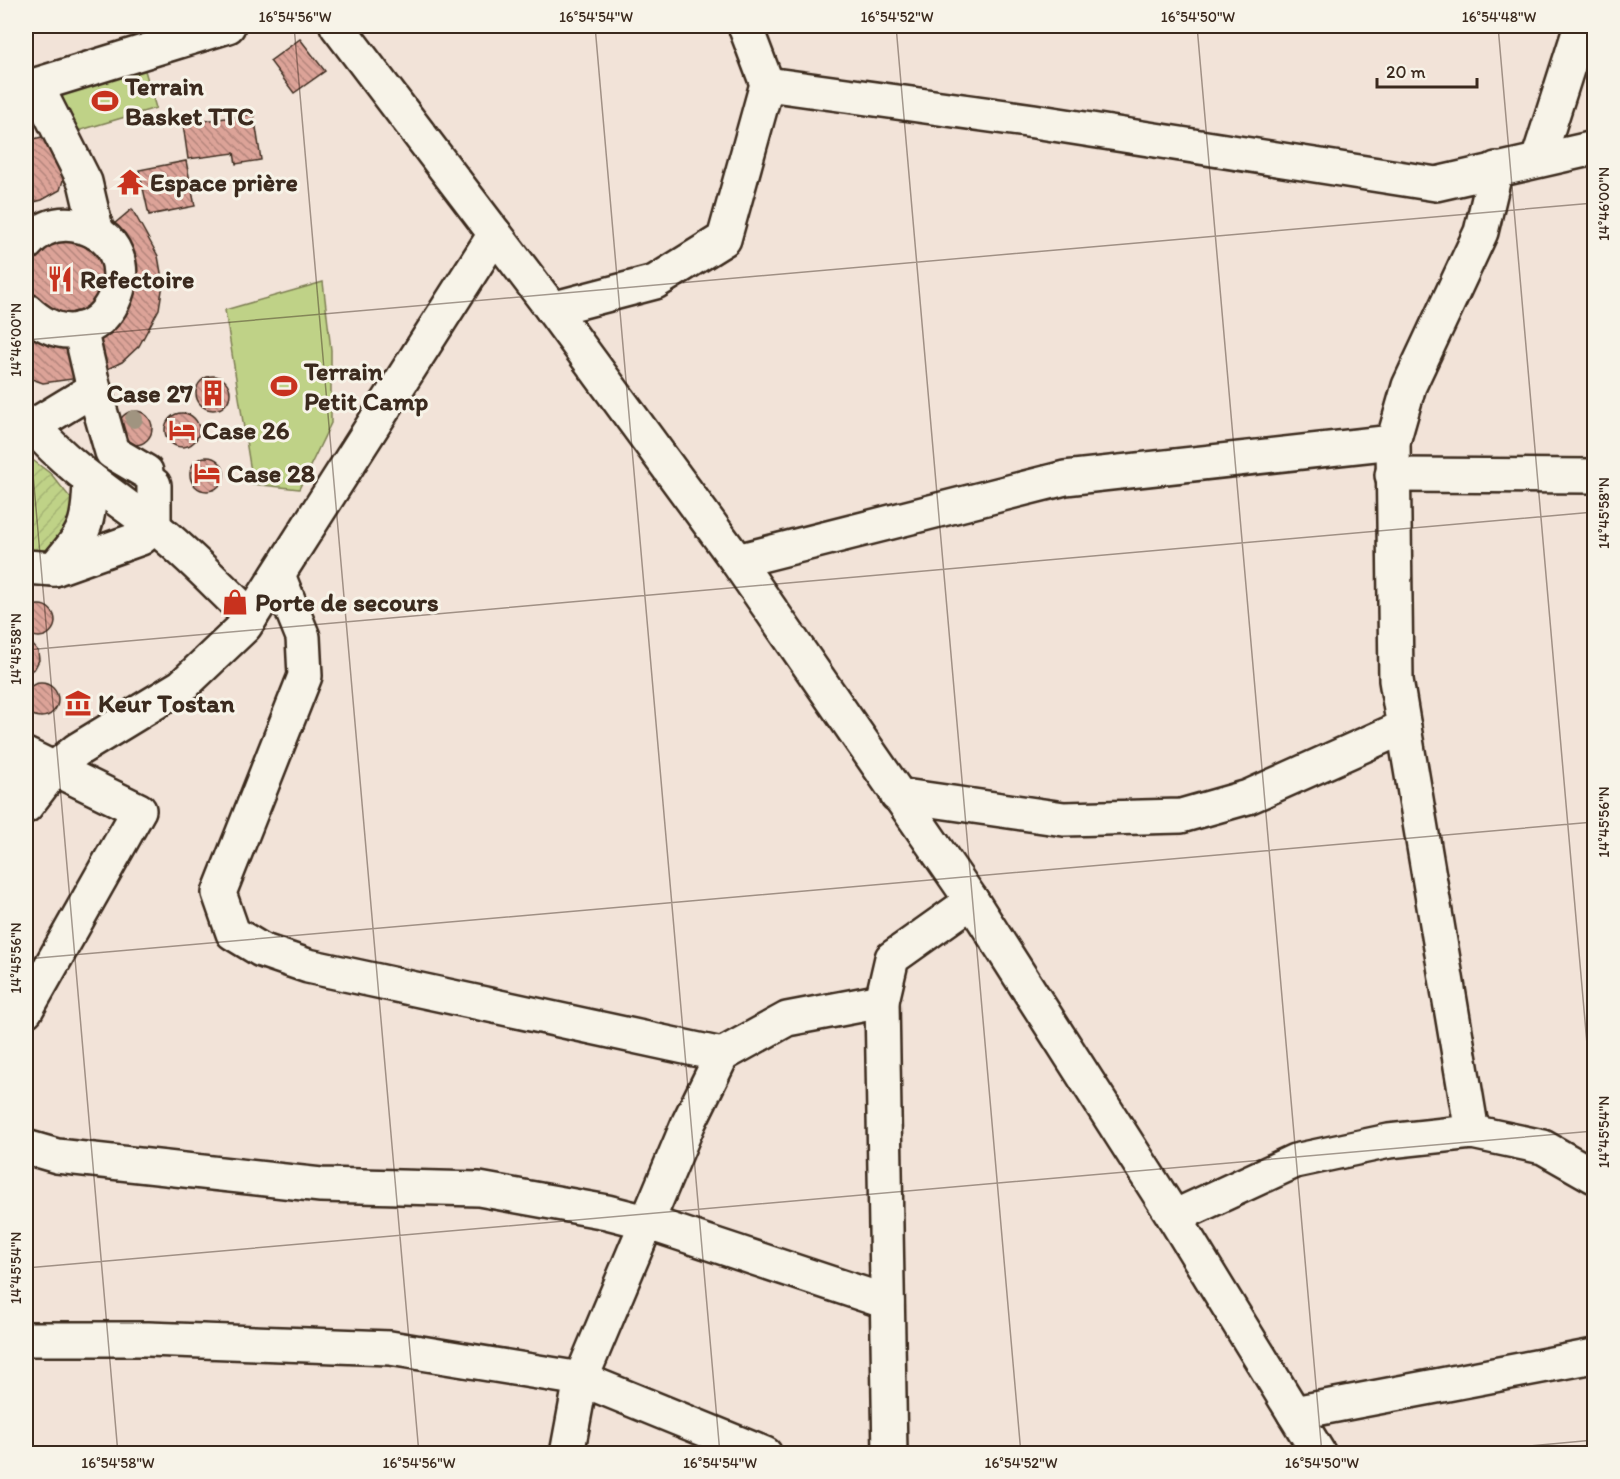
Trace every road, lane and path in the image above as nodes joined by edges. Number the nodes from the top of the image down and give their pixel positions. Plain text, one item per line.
1 (228, 26) edge
2 (337, 26) edge
3 (745, 26) edge
4 (1581, 26) edge
5 (767, 84) junction
6 (1594, 148) edge
7 (1538, 160) junction
8 (1496, 169) junction
9 (97, 233) junction
10 (495, 234) junction
11 (26, 244) edge
12 (552, 309) junction
13 (26, 310) edge
14 (80, 329) junction
15 (94, 389) junction
16 (29, 428) edge
17 (1392, 442) junction
18 (1392, 475) junction
19 (1594, 476) edge
20 (90, 479) junction
21 (149, 480) junction
22 (122, 505) junction
23 (154, 526) junction
24 (736, 561) junction
25 (40, 568) edge
26 (278, 575) junction
27 (250, 617) junction
28 (1404, 727) junction
29 (26, 755) edge
30 (55, 768) junction
31 (897, 795) junction
32 (26, 806) edge
33 (972, 901) junction
34 (882, 1001) junction
35 (26, 1010) edge
36 (722, 1055) junction
37 (1472, 1132) junction
38 (26, 1147) edge
39 (1594, 1176) edge
40 (1174, 1217) junction
41 (646, 1222) junction
42 (887, 1302) junction
43 (26, 1339) edge
44 (1594, 1356) edge
45 (580, 1379) junction
46 (1294, 1413) junction
47 (567, 1454) edge
48 (765, 1454) edge
49 (890, 1454) edge
50 (1319, 1454) edge

1 - 9 street
2 - 10 street
3 - 5 street
4 - 7 street
5 - 8 street
5 - 12 street
6 - 7 street
7 - 8 street
8 - 17 street
9 - 11 street
9 - 14 street
10 - 12 street
10 - 26 street
12 - 24 street
13 - 14 street
14 - 15 street
15 - 16 street
15 - 21 street
16 - 20 street
17 - 18 street
17 - 24 street
18 - 19 street
18 - 28 street
20 - 22 street
20 - 25 street
21 - 22 street
21 - 23 street
22 - 23 street
23 - 25 street
23 - 27 street
24 - 31 street
26 - 27 street
26 - 36 street
27 - 30 street
28 - 31 street
28 - 37 street
29 - 30 street
30 - 32 street
30 - 35 street
31 - 33 street
33 - 34 street
33 - 40 street
34 - 36 street
34 - 42 street
36 - 41 street
37 - 39 street
37 - 40 street
38 - 41 street
40 - 46 street
41 - 42 street
41 - 45 street
42 - 49 street
43 - 45 street
44 - 46 street
45 - 47 street
45 - 48 street
46 - 50 street

